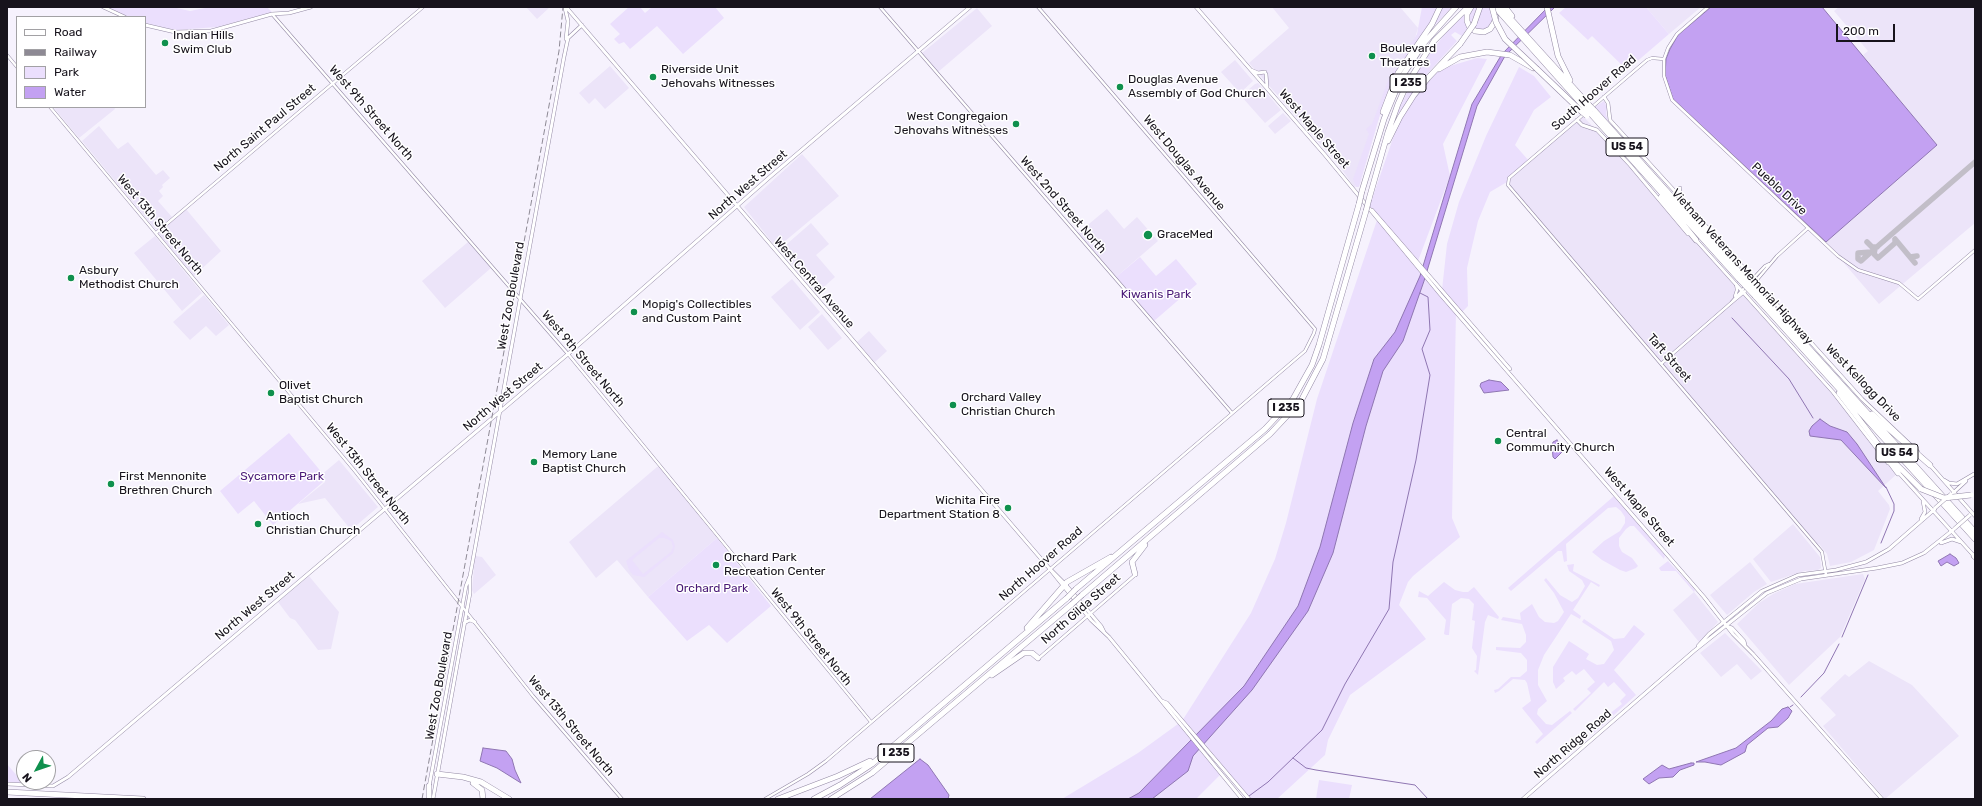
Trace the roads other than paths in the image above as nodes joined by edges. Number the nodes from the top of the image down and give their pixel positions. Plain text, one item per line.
1 (103, 7) edge
2 (311, 7) edge
3 (423, 7) edge
4 (566, 7) edge
5 (880, 7) edge
6 (970, 7) edge
7 (1038, 7) edge
8 (1196, 7) edge
9 (1440, 7) edge
10 (1456, 7) edge
11 (1469, 7) edge
12 (1480, 7) edge
13 (1493, 7) edge
14 (1500, 7) edge
15 (1505, 7) edge
16 (1547, 7) edge
17 (1708, 7) edge
18 (272, 14) junction
19 (123, 16) edge
20 (1511, 19) junction
21 (146, 25) edge
22 (582, 25) junction
23 (566, 47) junction
24 (918, 51) junction
25 (1538, 52) junction
26 (7, 55) edge
27 (1664, 59) junction
28 (16, 66) edge
29 (1249, 69) junction
30 (1537, 70) junction
31 (332, 83) junction
32 (1421, 86) junction
33 (1267, 89) junction
34 (1576, 91) junction
35 (1604, 97) junction
36 (51, 108) edge
37 (1586, 108) junction
38 (1590, 113) junction
39 (1577, 120) junction
40 (1377, 140) junction
41 (1376, 176) junction
42 (1507, 182) joint
43 (1658, 185) junction
44 (1680, 188) dead end
45 (1686, 203) junction
46 (737, 206) junction
47 (1368, 210) junction
48 (1808, 228) junction
49 (156, 233) junction
50 (1696, 240) junction
51 (1724, 246) junction
52 (1975, 250) edge
53 (1769, 264) junction
54 (1761, 271) junction
55 (1761, 275) junction
56 (1742, 276) junction
57 (1731, 278) junction
58 (1754, 280) junction
59 (1760, 287) junction
60 (1743, 292) junction
61 (1756, 296) junction
62 (520, 298) junction
63 (1735, 300) junction
64 (1459, 312) junction
65 (1315, 330) joint
66 (568, 354) junction
67 (1662, 363) junction
68 (1820, 367) junction
69 (1855, 399) junction
70 (499, 412) junction
71 (1232, 413) junction
72 (1875, 440) junction
73 (1930, 465) junction
74 (1898, 473) junction
75 (1975, 473) edge
76 (1942, 479) junction
77 (1952, 493) junction
78 (1973, 495) edge
79 (1921, 497) junction
80 (385, 508) junction
81 (1934, 509) junction
82 (1972, 513) edge
83 (1975, 516) edge
84 (1164, 525) junction
85 (1913, 529) junction
86 (1953, 530) junction
87 (1975, 532) edge
88 (1975, 539) edge
89 (1963, 543) junction
90 (1935, 546) junction
91 (1122, 550) junction
92 (1975, 556) edge
93 (1049, 568) junction
94 (1826, 571) junction
95 (1135, 574) joint
96 (1826, 575) junction
97 (470, 576) junction
98 (1064, 585) junction
99 (1773, 588) junction
100 (463, 606) junction
101 (466, 610) junction
102 (1089, 614) junction
103 (1725, 621) junction
104 (475, 622) junction
105 (464, 623) junction
106 (1728, 626) junction
107 (1012, 644) junction
108 (1694, 651) junction
109 (1038, 658) joint
110 (970, 690) junction
111 (1162, 701) junction
112 (870, 722) junction
113 (884, 753) junction
114 (435, 774) junction
115 (7, 784) edge
116 (430, 786) joint
117 (7, 792) edge
118 (143, 799) edge
119 (428, 799) edge
120 (433, 799) edge
121 (483, 799) edge
122 (509, 799) edge
123 (622, 799) edge
124 (765, 799) edge
125 (778, 799) edge
126 (814, 799) edge
127 (831, 799) edge
128 (1242, 799) edge
129 (1249, 799) edge
130 (1523, 799) edge
131 (1882, 799) edge

1 - 19 main road
2 - 18 main road
3 - 31 street, North Saint Paul Street
4 - 22 main road, West Central Avenue
4 - 23 main road
5 - 24 street, West 2nd Street North
6 - 24 main road, North West Street
7 - 65 street, West Douglas Avenue
8 - 29 main road, West Maple Street
9 - 40 highway
10 - 40 highway, I 235
11 - 13 highway
11 - 41 highway, I 235
12 - 32 highway, bridge
13 - 20 highway, Vietnam Veterans Memorial Highway / US 54
13 - 30 highway, bridge
14 - 20 highway, Vietnam Veterans Memorial Highway / US 54
15 - 20 highway
16 - 34 highway
17 - 27 street
18 - 21 main road
18 - 31 street, West 9th Street North
20 - 25 highway, Vietnam Veterans Memorial Highway / US 54
20 - 25 highway, Vietnam Veterans Memorial Highway / US 54
22 - 23 main road, West Zoo Boulevard
22 - 46 main road, West Central Avenue
23 - 62 main road, West Zoo Boulevard
24 - 46 main road, North West Street
24 - 71 street, West 2nd Street North
25 - 34 highway, Vietnam Veterans Memorial Highway / US 54
25 - 37 highway, Vietnam Veterans Memorial Highway / US 54
26 - 28 street
27 - 35 street, South Hoover Road
27 - 48 street, Pueblo Drive
29 - 33 main road, West Maple Street
29 - 33 main road
30 - 32 highway
30 - 37 highway
31 - 49 street, North Saint Paul Street
31 - 62 street, West 9th Street North
32 - 41 highway
33 - 47 main road, West Maple Street
34 - 37 highway, Vietnam Veterans Memorial Highway / US 54
35 - 39 street, South Hoover Road
35 - 45 main road, West Kellogg Drive
36 - 49 street, West 13th Street North
37 - 38 highway, Vietnam Veterans Memorial Highway / US 54, bridge
37 - 38 highway, bridge
38 - 43 highway, Vietnam Veterans Memorial Highway / US 54
38 - 43 highway, Vietnam Veterans Memorial Highway / US 54
39 - 42 street, South Hoover Road
39 - 50 main road, West Kellogg Drive
40 - 91 highway, I 235, bridge
41 - 47 highway, I 235, bridge
42 - 67 street, Taft Street
43 - 50 highway
43 - 51 highway
43 - 56 highway, Vietnam Veterans Memorial Highway / US 54
44 - 45 main road
45 - 51 main road, West Kellogg Drive
46 - 66 main road, North West Street
46 - 93 main road, West Central Avenue
47 - 64 main road, West Maple Street
47 - 64 main road, West Maple Street
47 - 84 highway, I 235
48 - 52 street, Pueblo Drive
48 - 53 street
49 - 80 street, West 13th Street North
50 - 57 main road, West Kellogg Drive
51 - 56 main road, West Kellogg Drive
53 - 54 street
53 - 55 street
54 - 56 street
54 - 58 street
55 - 58 street
55 - 59 street
56 - 57 main road, West Kellogg Drive
56 - 57 main road
56 - 58 main road, West Kellogg Drive
56 - 60 main road, West Kellogg Drive
56 - 61 highway, Vietnam Veterans Memorial Highway / US 54, bridge
56 - 63 street
58 - 59 main road, West Kellogg Drive
58 - 60 street
59 - 61 main road, West Kellogg Drive
60 - 61 main road, West Kellogg Drive
60 - 63 street
61 - 63 street
61 - 68 highway, Vietnam Veterans Memorial Highway / US 54
61 - 69 highway, Vietnam Veterans Memorial Highway / US 54
61 - 73 main road, West Kellogg Drive
61 - 74 main road, West Kellogg Drive
62 - 66 street, West 9th Street North
62 - 70 main road, West Zoo Boulevard
63 - 67 street
64 - 103 main road, West Maple Street
65 - 71 street, North Hoover Road
66 - 70 main road, North West Street
66 - 112 street, West 9th Street North
67 - 94 street, Taft Street
68 - 72 highway
68 - 88 highway, Vietnam Veterans Memorial Highway / US 54
69 - 73 highway
69 - 87 highway, Vietnam Veterans Memorial Highway / US 54
70 - 80 main road, North West Street
70 - 97 main road, West Zoo Boulevard
71 - 93 street, North Hoover Road
72 - 74 highway
72 - 78 highway, bridge
73 - 76 main road, West Kellogg Drive
74 - 79 main road, West Kellogg Drive
75 - 76 main road
75 - 77 main road
76 - 77 main road, West Kellogg Drive
77 - 81 main road, bridge
77 - 82 main road, West Kellogg Drive
79 - 81 main road, West Kellogg Drive
79 - 85 main road
80 - 100 street, West 13th Street North
80 - 115 main road, North West Street
81 - 85 main road
81 - 86 main road, West Kellogg Drive
82 - 83 main road, West Kellogg Drive
82 - 86 main road, bridge
84 - 95 highway
84 - 110 highway, I 235, bridge
85 - 94 main road
86 - 89 main road, West Kellogg Drive
86 - 90 main road
89 - 90 main road
89 - 92 main road, West Kellogg Drive
90 - 96 main road
91 - 98 highway
91 - 107 highway, I 235, bridge
93 - 98 main road, West Central Avenue
93 - 112 street, North Hoover Road
94 - 96 street, Taft Street
94 - 99 main road
95 - 102 street, North Gilda Street
96 - 99 main road
97 - 100 main road, West Zoo Boulevard
97 - 101 main road, West Zoo Boulevard
98 - 102 main road, West Central Avenue
98 - 107 highway
99 - 103 main road
99 - 106 main road
100 - 101 street, West 13th Street North
100 - 114 main road, West Zoo Boulevard
101 - 104 street, West 13th Street North
101 - 105 main road, West Zoo Boulevard
102 - 109 street, North Gilda Street
102 - 111 main road, West Central Avenue
103 - 106 main road, West Maple Street
103 - 108 main road
104 - 105 main road
104 - 123 street, West 13th Street North
105 - 114 main road, West Zoo Boulevard
106 - 108 main road
106 - 131 main road, West Maple Street
107 - 113 highway, I 235
108 - 130 main road, North Ridge Road
109 - 110 highway
110 - 127 highway, I 235
111 - 128 main road, West Central Avenue
111 - 129 main road, West Central Avenue
112 - 124 street, North Hoover Road
113 - 125 highway
113 - 126 highway, I 235
114 - 116 main road, West Zoo Boulevard
114 - 120 main road, West Zoo Boulevard
114 - 121 highway
114 - 122 highway
116 - 119 highway
117 - 118 highway

